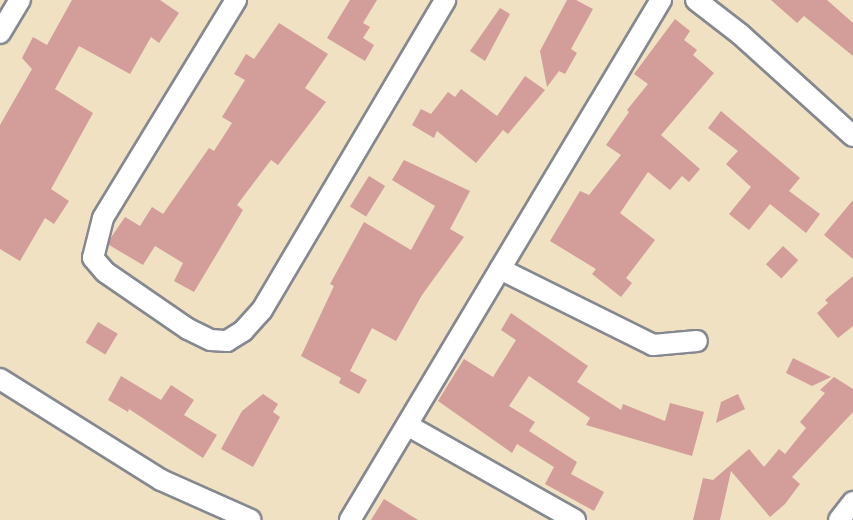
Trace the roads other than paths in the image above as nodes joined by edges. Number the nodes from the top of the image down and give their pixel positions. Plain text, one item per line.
1 (20, 0) edge
2 (236, 0) edge
3 (446, 0) edge
4 (661, 0) edge
5 (696, 0) edge
6 (0, 33) edge
7 (853, 136) edge
8 (500, 269) junction
9 (697, 341) dead end
10 (0, 380) edge
11 (407, 425) junction
12 (853, 502) edge
13 (251, 520) edge
14 (350, 520) edge
15 (575, 520) edge
16 (839, 520) edge

1 - 6 street
2 - 3 street
4 - 8 street
5 - 7 street
8 - 9 street
8 - 11 street
10 - 13 street
11 - 14 street
11 - 15 street
12 - 16 street

